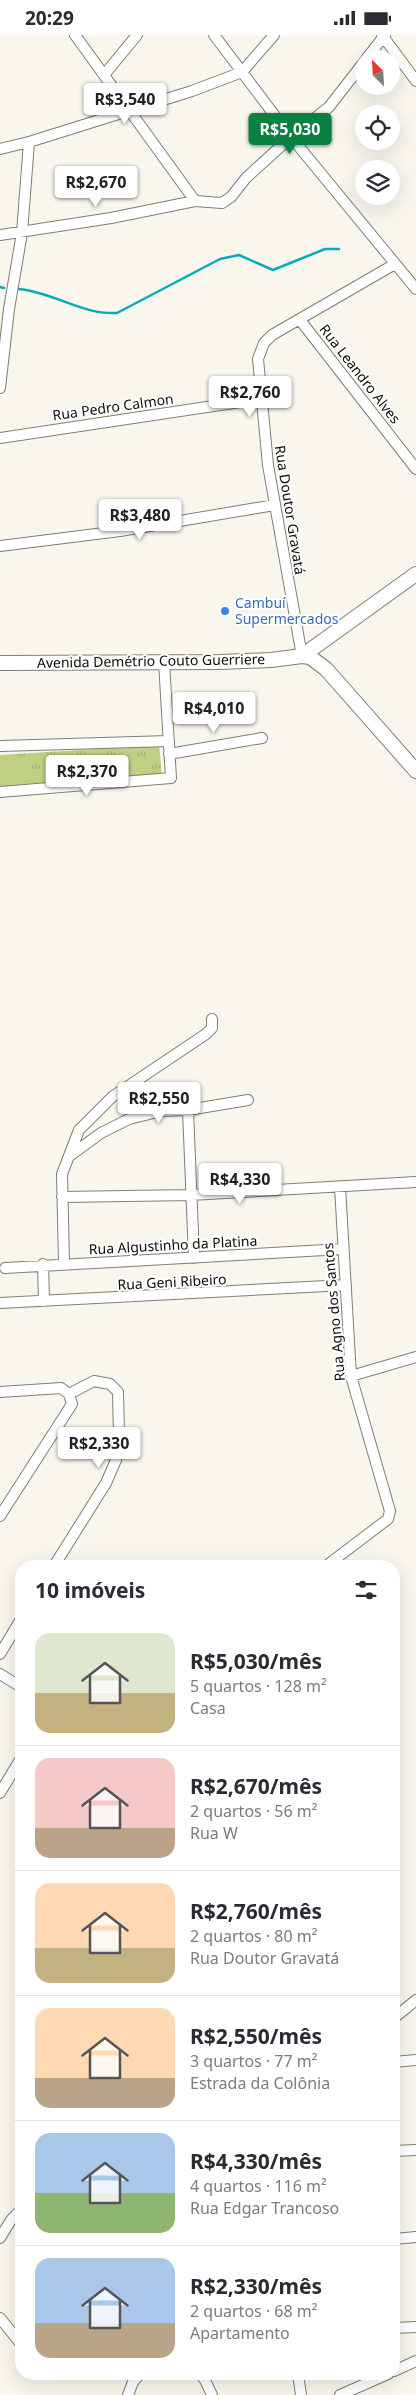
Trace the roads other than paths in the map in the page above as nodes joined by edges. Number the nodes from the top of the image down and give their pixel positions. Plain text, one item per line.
1 (75, 35) edge
2 (137, 35) edge
3 (214, 35) edge
4 (274, 35) edge
5 (384, 35) edge
6 (373, 50) edge
7 (242, 73) junction
8 (355, 74) edge
9 (104, 75) junction
10 (416, 81) edge
11 (130, 109) junction
12 (291, 137) junction
13 (29, 142) junction
14 (0, 149) edge
15 (195, 201) junction
16 (22, 233) junction
17 (0, 235) edge
18 (395, 263) junction
19 (416, 289) edge
20 (300, 320) junction
21 (0, 388) edge
22 (260, 399) junction
23 (0, 438) edge
24 (416, 469) edge
25 (275, 505) junction
26 (0, 546) edge
27 (416, 574) edge
28 (302, 656) junction
29 (164, 662) junction
30 (0, 663) edge
31 (262, 738) dead end
32 (169, 741) junction
33 (0, 746) edge
34 (169, 754) junction
35 (416, 771) edge
36 (0, 792) edge
37 (212, 1019) dead end
38 (248, 1099) dead end
39 (188, 1109) junction
40 (71, 1155) junction
41 (416, 1182) edge
42 (340, 1187) junction
43 (191, 1195) junction
44 (62, 1197) junction
45 (343, 1249) junction
46 (194, 1258) junction
47 (64, 1263) junction
48 (43, 1264) junction
49 (5, 1268) dead end
50 (346, 1285) junction
51 (44, 1301) junction
52 (0, 1303) edge
53 (416, 1357) edge
54 (351, 1376) junction
55 (0, 1392) edge
56 (69, 1394) junction
57 (0, 1516) edge
58 (58, 1560) edge
59 (334, 1560) edge
60 (15, 1629) edge
61 (0, 1654) edge
62 (0, 1674) edge
63 (15, 1683) edge
64 (15, 1768) edge
65 (0, 1793) edge
66 (416, 2000) edge
67 (400, 2013) edge
68 (416, 2060) edge
69 (400, 2062) edge
70 (416, 2150) edge
71 (400, 2151) edge
72 (15, 2216) edge
73 (416, 2237) edge
74 (0, 2238) edge
75 (400, 2238) edge
76 (0, 2318) edge
77 (416, 2327) edge
78 (400, 2328) edge
79 (15, 2337) edge
80 (416, 2361) edge
81 (400, 2368) edge
82 (135, 2380) edge
83 (206, 2380) edge
84 (299, 2380) edge
85 (374, 2380) edge
86 (128, 2395) edge
87 (212, 2395) edge
88 (300, 2395) edge
89 (340, 2395) edge

1 - 9 street
2 - 9 street
3 - 7 street
4 - 7 street
5 - 6 street
5 - 10 street
7 - 11 street
7 - 12 street
8 - 12 street
9 - 11 street
11 - 13 street
11 - 15 street
12 - 15 street
12 - 18 street
13 - 14 street
13 - 16 street
15 - 16 street
16 - 17 street
16 - 21 street
18 - 19 street
18 - 20 street, Rua Doutor Gravatá
20 - 22 street, Rua Doutor Gravatá
20 - 24 street, Rua Leandro Alves
22 - 23 street, Rua Pedro Calmon
22 - 25 street, Rua Doutor Gravatá
25 - 26 street
25 - 28 street, Rua Doutor Gravatá
27 - 28 main road
28 - 29 main road, Avenida Demétrio Couto Guerriere
28 - 35 main road
29 - 30 main road, Avenida Demétrio Couto Guerriere
29 - 32 street
31 - 34 street
32 - 33 street
32 - 34 street
34 - 36 street
37 - 40 street
38 - 39 street
39 - 40 street
39 - 43 street
40 - 44 street
41 - 42 street
42 - 43 street
42 - 45 street, Rua Agno dos Santos
43 - 44 street
43 - 46 street
44 - 47 street
45 - 46 street, Rua Algustinho da Platina
45 - 50 street, Rua Agno dos Santos
46 - 47 street, Rua Algustinho da Platina
47 - 48 street, Rua Algustinho da Platina
48 - 49 street, Rua Algustinho da Platina
48 - 51 street
50 - 51 street, Rua Geni Ribeiro
50 - 54 street, Rua Agno dos Santos
51 - 52 street, Rua Geni Ribeiro
53 - 54 street
54 - 59 street, Rua Agno dos Santos
55 - 56 street
56 - 57 street
56 - 58 street
60 - 61 street
62 - 63 street
64 - 65 street
66 - 67 street
68 - 69 street
70 - 71 street
72 - 74 street
73 - 75 street
76 - 79 street
77 - 78 street
80 - 81 street
82 - 86 street
83 - 87 street
84 - 88 street
85 - 89 street

